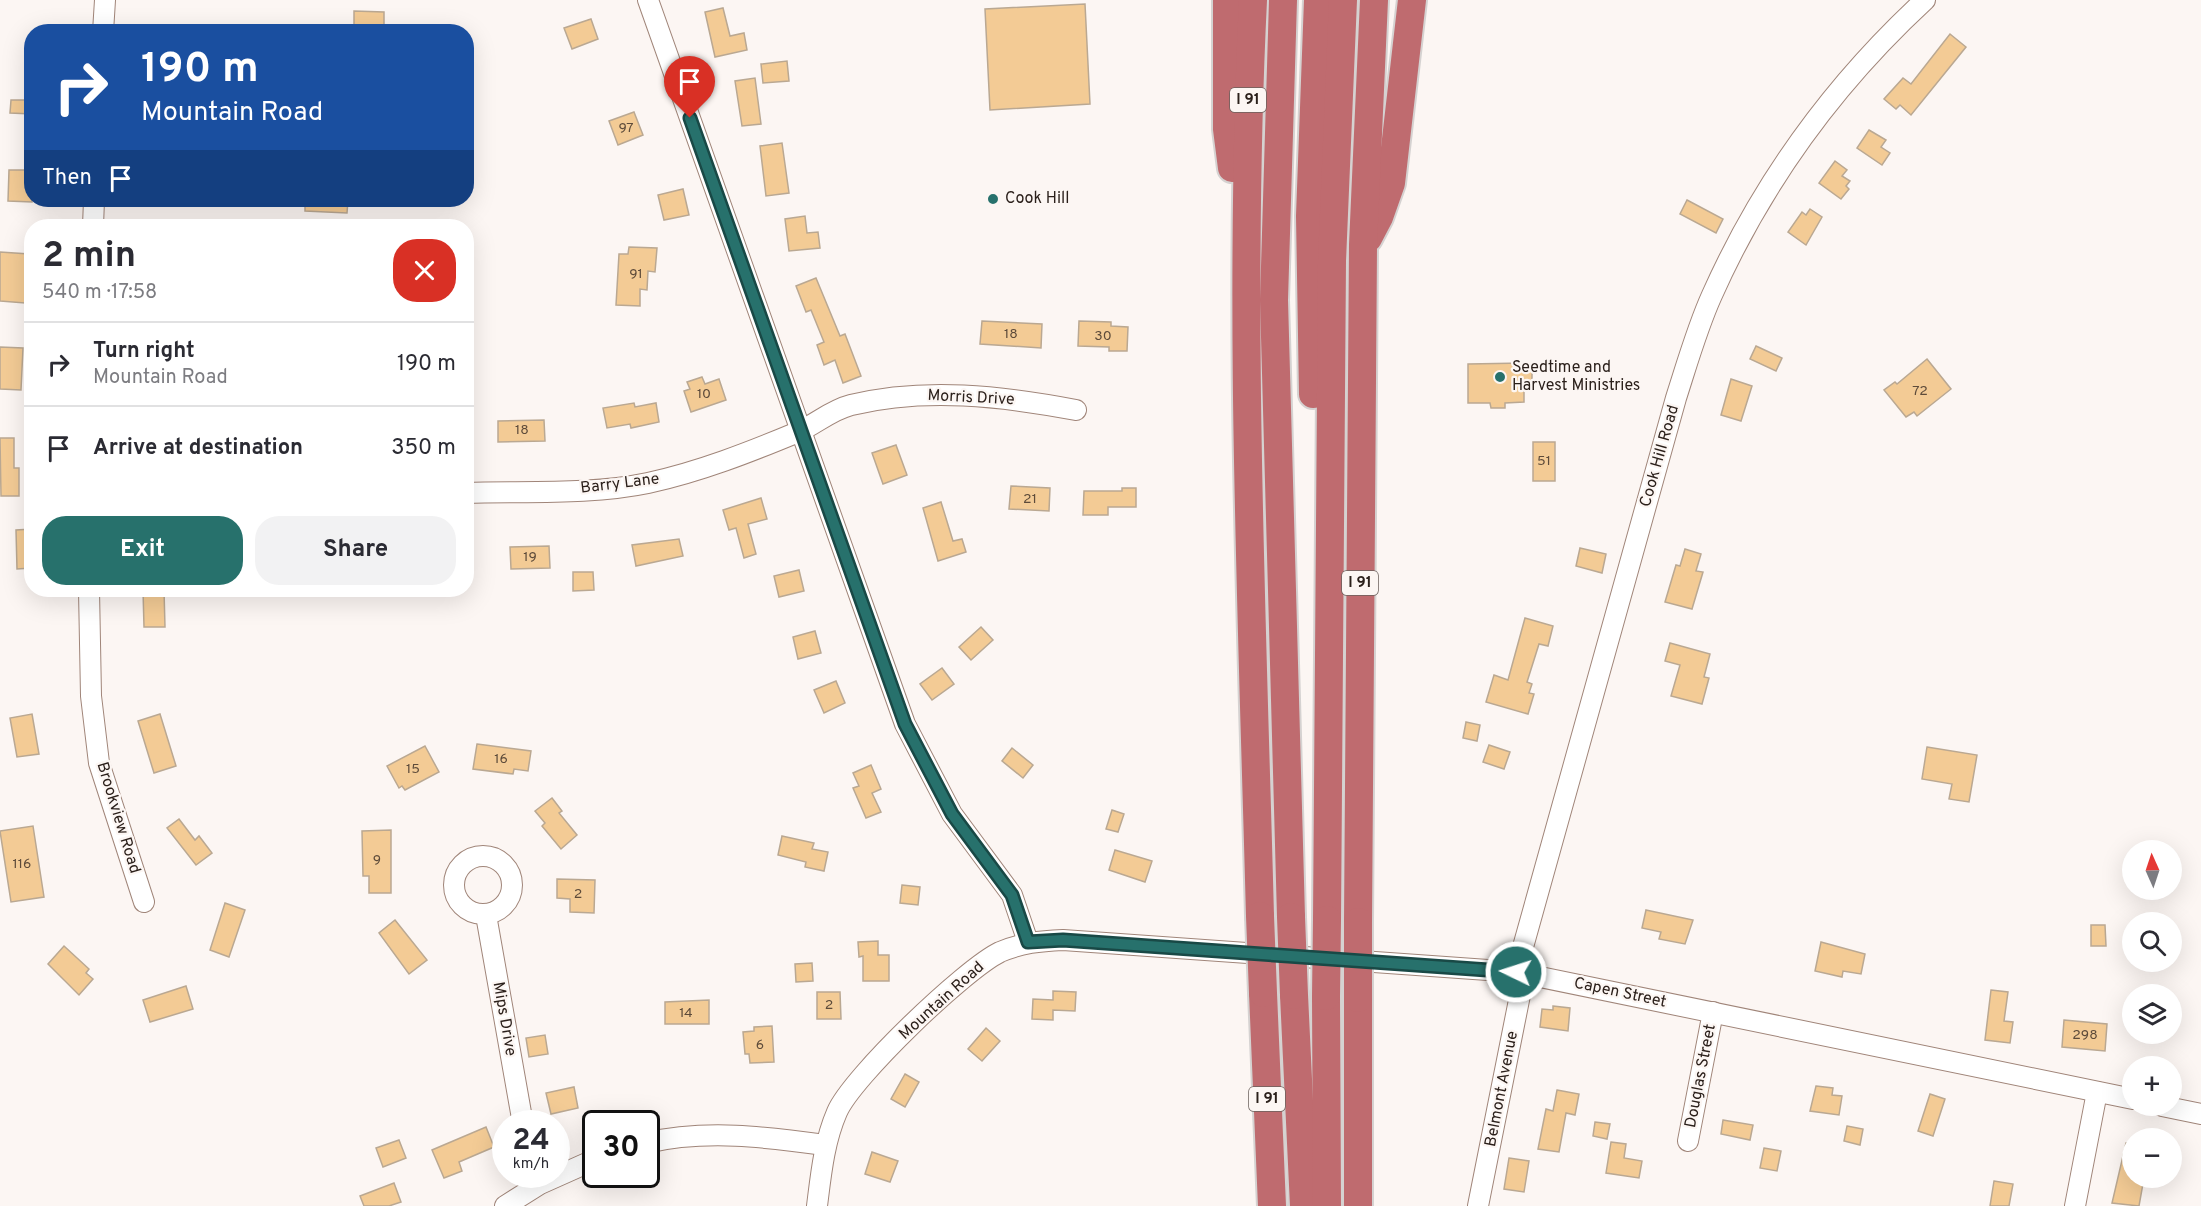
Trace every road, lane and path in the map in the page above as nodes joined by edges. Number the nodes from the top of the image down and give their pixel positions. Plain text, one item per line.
1 (105, 0) edge
2 (648, 0) edge
3 (1227, 0) edge
4 (1253, 0) edge
5 (1283, 0) edge
6 (1301, 0) edge
7 (1318, 0) edge
8 (1343, 0) edge
9 (1374, 0) edge
10 (1412, 0) edge
11 (1925, 0) edge
12 (104, 24) edge
13 (1245, 201) junction
14 (1363, 245) junction
15 (1076, 410) dead end
16 (801, 431) junction
17 (474, 493) edge
18 (89, 597) edge
19 (1282, 605) junction
20 (1330, 657) junction
21 (144, 902) dead end
22 (486, 915) dead end
23 (1028, 942) junction
24 (1516, 972) junction
25 (1713, 1012) junction
26 (2097, 1092) junction
27 (2122, 1097) edge
28 (521, 1110) edge
29 (2182, 1110) edge
30 (2201, 1114) edge
31 (1688, 1140) dead end
32 (660, 1141) edge
33 (825, 1145) junction
34 (527, 1188) edge
35 (505, 1206) edge
36 (817, 1206) edge
37 (1272, 1206) edge
38 (1304, 1206) edge
39 (1327, 1206) edge
40 (1358, 1206) edge
41 (1478, 1206) edge
42 (2075, 1206) edge

1 - 12 street
2 - 16 street
3 - 13 highway
4 - 13 highway, I 91
5 - 19 highway
6 - 19 highway
7 - 20 highway
8 - 20 highway
9 - 14 highway, I 91
10 - 14 highway
11 - 24 street, Cook Hill Road
13 - 37 highway, I 91, bridge
14 - 40 highway, I 91, bridge
15 - 16 street, Morris Drive
16 - 17 street, Barry Lane
16 - 23 street
18 - 21 street, Brookview Road
19 - 38 highway, bridge
20 - 39 highway, bridge
22 - 28 street, Mips Drive
23 - 24 street, Capen Street
23 - 33 street, Mountain Road
24 - 25 street, Capen Street
24 - 41 street, Belmont Avenue
25 - 26 street, Capen Street
25 - 31 street, Douglas Street
26 - 27 street, Capen Street
26 - 42 street
29 - 30 street
32 - 33 street
33 - 36 street, Mountain Road
34 - 35 street

